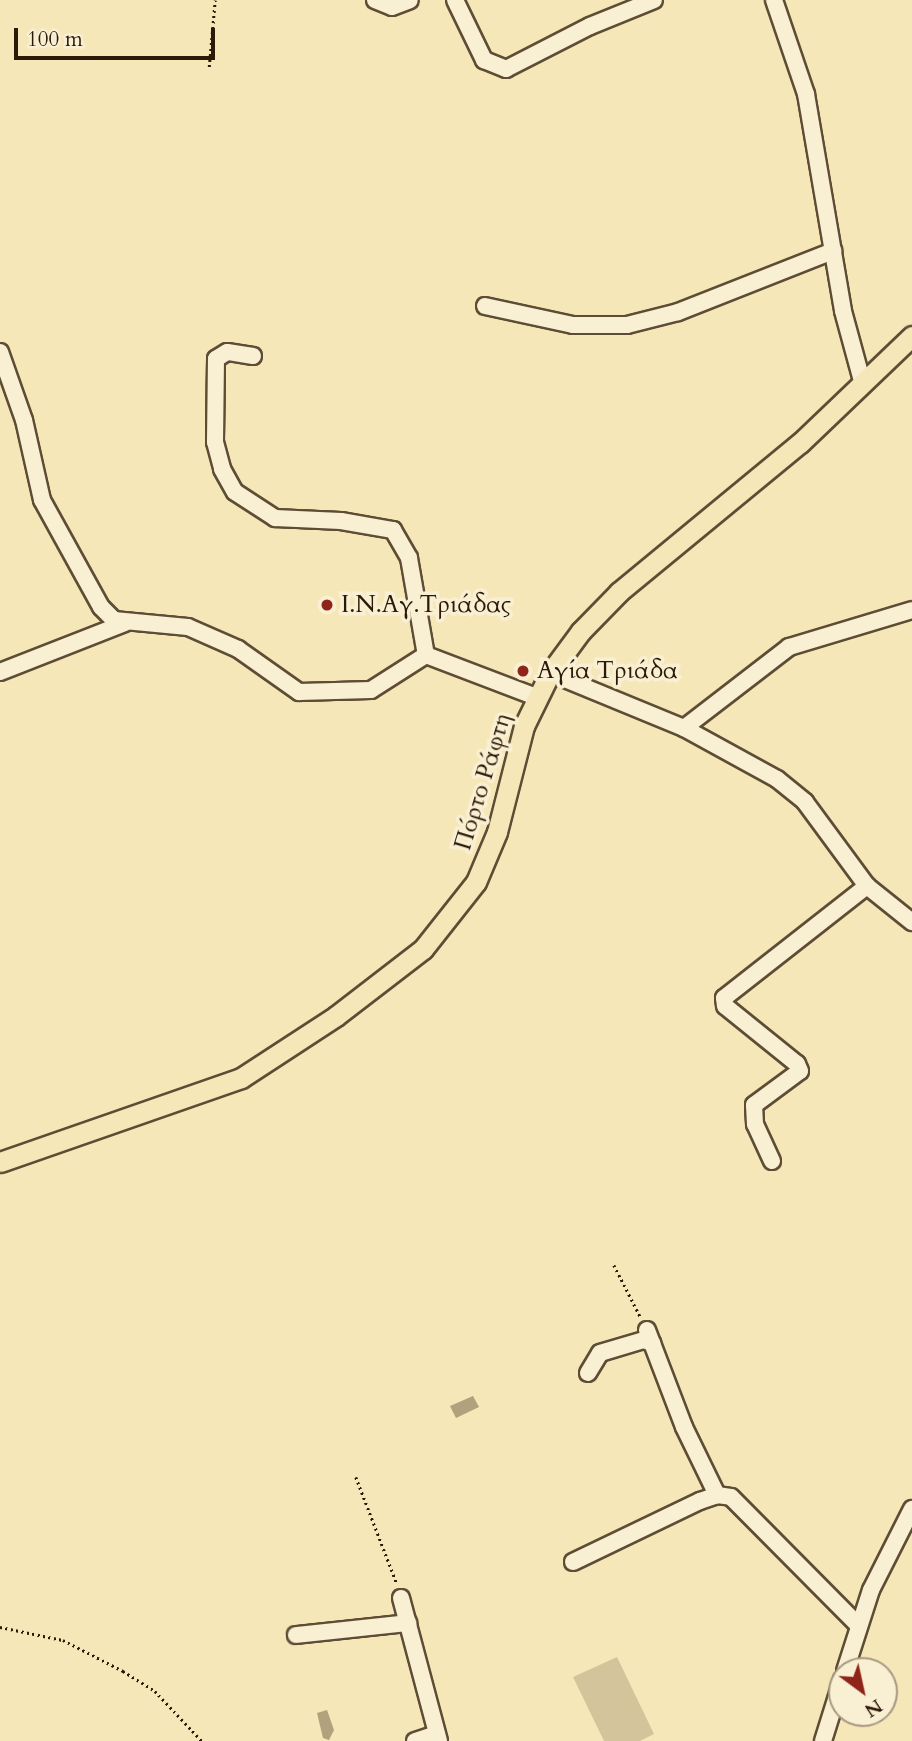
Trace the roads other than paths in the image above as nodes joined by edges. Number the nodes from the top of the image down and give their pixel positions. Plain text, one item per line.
1 (375, 0) edge
2 (411, 0) edge
3 (455, 0) edge
4 (654, 0) edge
5 (774, 0) edge
6 (833, 251) junction
7 (485, 306) dead end
8 (912, 336) edge
9 (0, 352) edge
10 (253, 356) dead end
11 (862, 381) junction
12 (912, 610) edge
13 (125, 623) junction
14 (425, 655) junction
15 (0, 672) edge
16 (550, 673) junction
17 (536, 697) junction
18 (684, 728) junction
19 (867, 886) junction
20 (912, 922) edge
21 (772, 1161) dead end
22 (0, 1162) edge
23 (588, 1373) dead end
24 (718, 1495) junction
25 (912, 1509) edge
26 (573, 1562) dead end
27 (401, 1598) road end
28 (408, 1623) junction
29 (857, 1624) junction
30 (296, 1635) dead end
31 (849, 1657) edge
32 (438, 1737) edge
33 (415, 1741) edge

1 - 2 street
3 - 4 street
5 - 6 street
6 - 7 street
6 - 11 street
8 - 11 main road, Πόρτο Ράφτη
9 - 13 street
10 - 14 street
11 - 16 main road, Πόρτο Ράφτη
12 - 18 street
13 - 14 street
13 - 15 street
14 - 17 street
16 - 17 main road, Πόρτο Ράφτη
16 - 18 street
17 - 22 main road, Πόρτο Ράφτη
18 - 19 street
19 - 20 street
19 - 21 street
23 - 24 street
24 - 26 street
24 - 29 street
25 - 29 street
27 - 28 street
28 - 30 street
28 - 32 street
29 - 31 street
32 - 33 street

